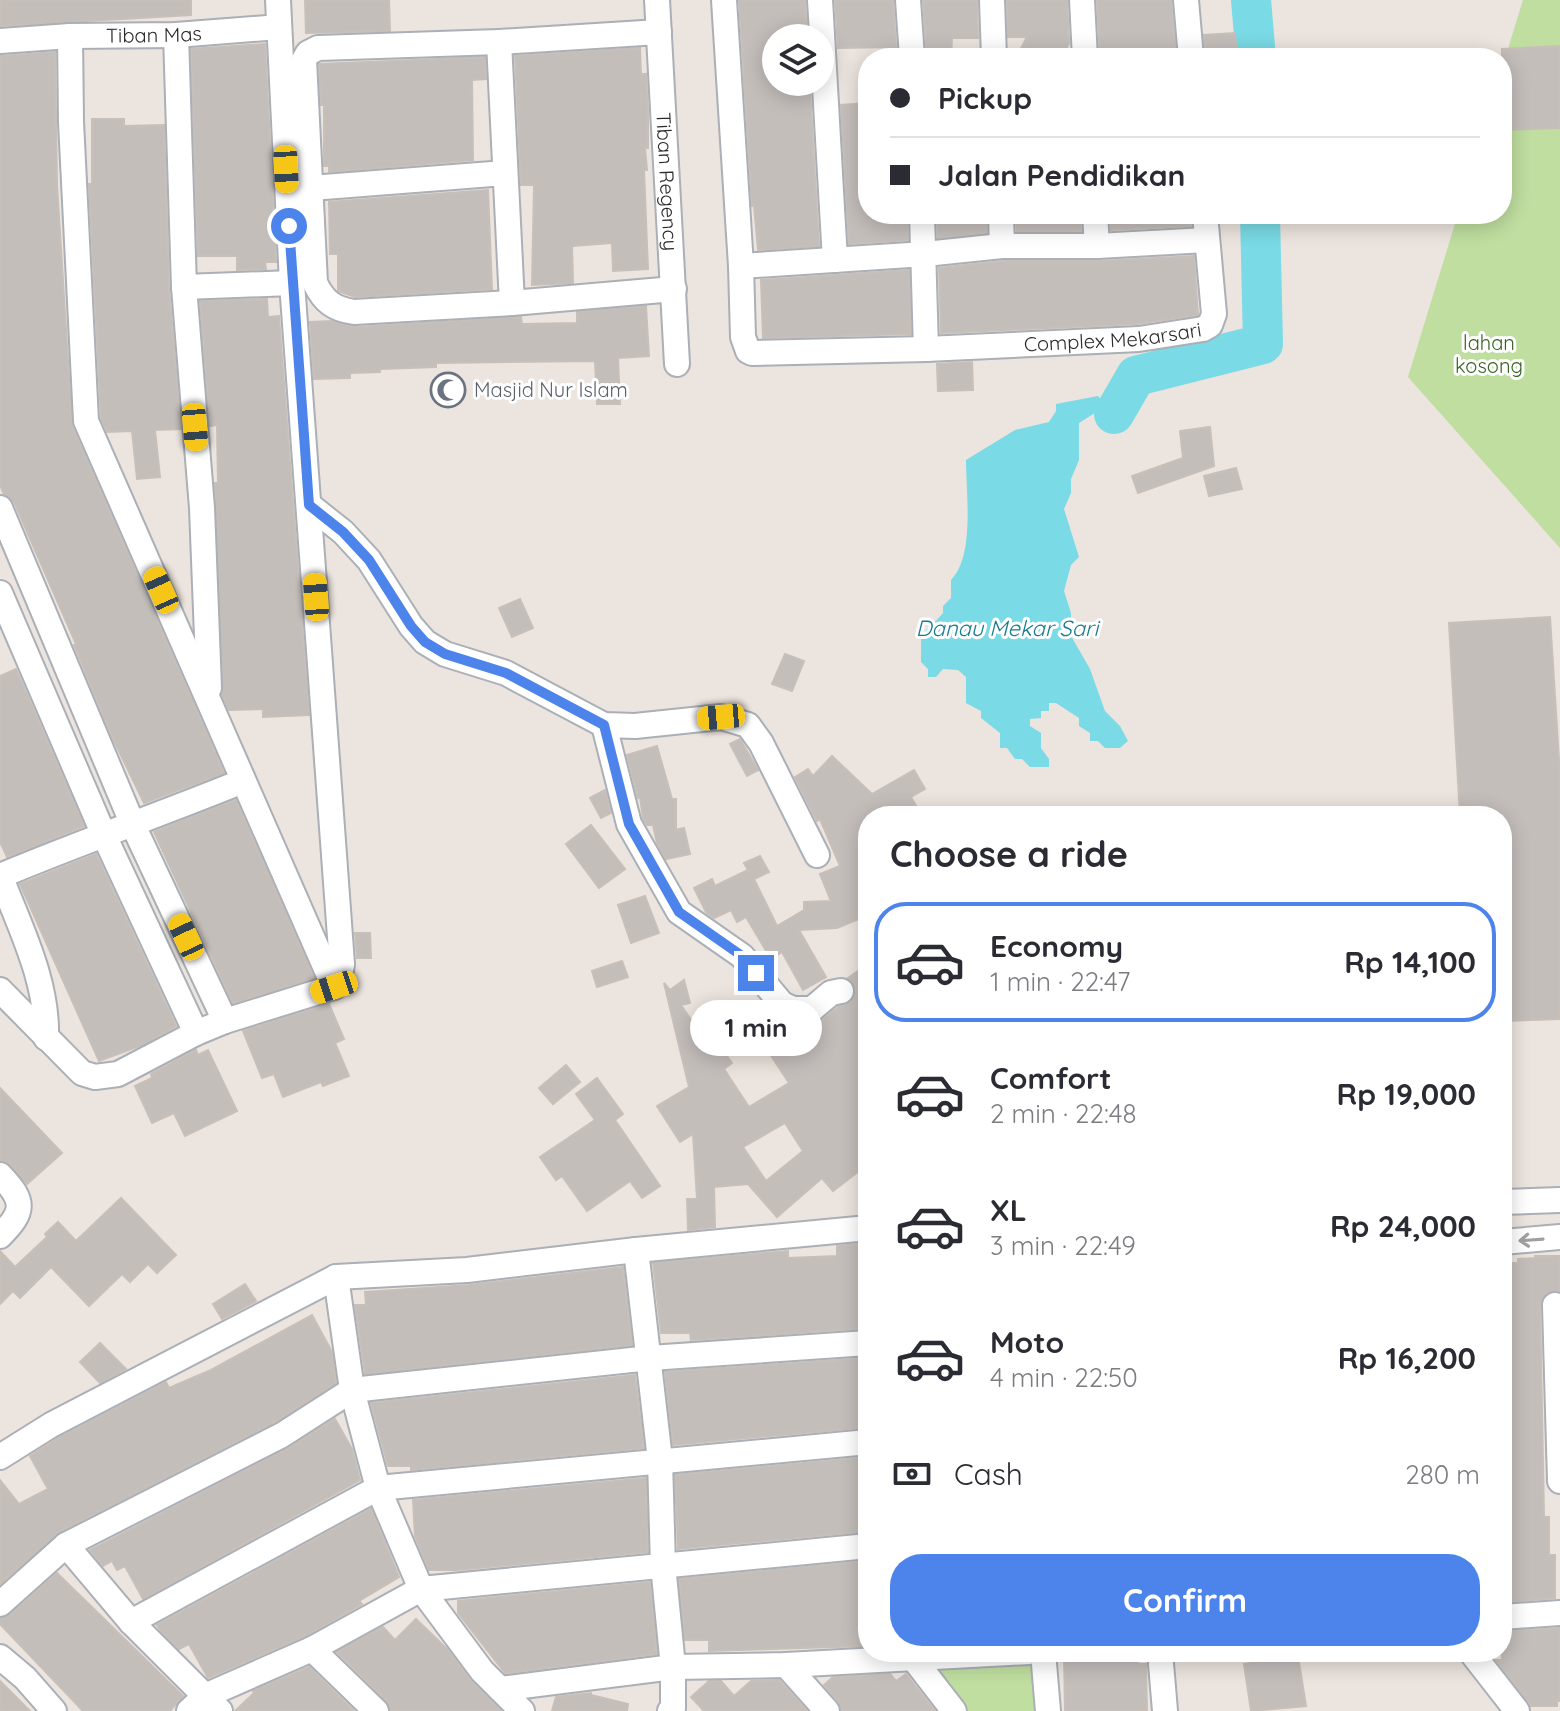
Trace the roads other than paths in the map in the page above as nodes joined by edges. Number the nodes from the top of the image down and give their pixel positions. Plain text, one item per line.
1 (278, 0) edge
2 (657, 0) edge
3 (724, 0) edge
4 (820, 0) edge
5 (908, 0) edge
6 (992, 0) edge
7 (1082, 0) edge
8 (1186, 0) edge
9 (279, 27) junction
10 (659, 32) junction
11 (176, 35) junction
12 (70, 36) junction
13 (0, 41) edge
14 (499, 42) junction
15 (911, 48) edge
16 (994, 48) edge
17 (1084, 48) edge
18 (1190, 48) edge
19 (505, 173) junction
20 (311, 188) junction
21 (923, 224) edge
22 (1001, 224) edge
23 (1096, 224) edge
24 (1206, 224) edge
25 (1207, 240) junction
26 (1002, 246) junction
27 (1097, 246) junction
28 (925, 254) junction
29 (835, 260) junction
30 (741, 266) junction
31 (292, 283) junction
32 (184, 287) junction
33 (674, 289) junction
34 (512, 303) junction
35 (926, 349) junction
36 (677, 364) dead end
37 (309, 505) junction
38 (0, 508) edge
39 (0, 593) edge
40 (210, 702) junction
41 (604, 725) junction
42 (243, 781) junction
43 (133, 825) junction
44 (103, 833) junction
45 (817, 855) dead end
46 (0, 876) edge
47 (334, 987) junction
48 (0, 990) edge
49 (841, 991) dead end
50 (225, 1021) junction
51 (196, 1033) junction
52 (46, 1038) junction
53 (0, 1175) edge
54 (1560, 1200) edge
55 (1512, 1202) edge
56 (858, 1229) edge
57 (0, 1236) edge
58 (1560, 1237) edge
59 (1512, 1241) edge
60 (636, 1250) junction
61 (336, 1277) junction
62 (1555, 1305) dead end
63 (858, 1344) edge
64 (1557, 1352) edge
65 (650, 1358) junction
66 (352, 1390) junction
67 (858, 1443) edge
68 (0, 1457) edge
69 (660, 1460) junction
70 (1560, 1481) edge
71 (378, 1488) junction
72 (66, 1545) junction
73 (858, 1547) edge
74 (663, 1565) junction
75 (421, 1589) junction
76 (0, 1604) edge
77 (1560, 1613) edge
78 (1512, 1616) edge
79 (131, 1622) junction
80 (312, 1649) junction
81 (0, 1657) edge
82 (858, 1661) edge
83 (916, 1662) edge
84 (1044, 1662) edge
85 (1161, 1662) edge
86 (1479, 1662) edge
87 (786, 1665) junction
88 (673, 1667) junction
89 (500, 1689) junction
90 (205, 1706) edge
91 (673, 1710) edge
92 (54, 1711) edge
93 (376, 1711) edge
94 (522, 1711) edge
95 (827, 1711) edge
96 (954, 1711) edge
97 (1048, 1711) edge
98 (1165, 1711) edge
99 (1517, 1711) edge

1 - 9 street
2 - 10 street, Tiban Regency
3 - 30 street, Complex Mekarsari
4 - 29 street
5 - 15 street
6 - 16 street
7 - 17 street
8 - 18 street
9 - 11 street, Tiban Mas
9 - 31 street
10 - 14 street
10 - 33 street, Tiban Regency
11 - 12 street, Tiban Mas
11 - 32 street
12 - 13 street, Tiban Mas
12 - 40 street
14 - 19 street
14 - 20 street
19 - 20 street
19 - 34 street
20 - 34 street
21 - 28 street
22 - 26 street
23 - 27 street
24 - 25 street, Complex Mekarsari
25 - 27 street
25 - 35 street, Complex Mekarsari
26 - 27 street
26 - 28 street
28 - 29 street
28 - 35 street
29 - 30 street
30 - 35 street, Complex Mekarsari
31 - 32 street
31 - 37 street
32 - 40 street
33 - 34 street
33 - 36 street, Tiban Regency
37 - 41 street
37 - 47 street
38 - 43 street
39 - 44 street
40 - 42 street
41 - 45 street
41 - 49 street
42 - 43 street
42 - 47 street
43 - 44 street
43 - 50 street
44 - 46 street
44 - 51 street
46 - 52 street
47 - 50 street
48 - 52 street
50 - 51 street
51 - 52 street
53 - 57 street
54 - 55 street
56 - 60 street
58 -> 59 street
60 - 61 street
60 - 65 street
61 - 66 street
61 - 68 street
62 - 64 street
63 - 65 street
64 - 70 street
65 - 66 street
65 - 69 street
66 - 71 street
66 - 72 street
67 - 69 street
69 - 71 street
69 - 74 street
71 - 75 street
71 - 79 street
72 - 76 street
72 - 79 street
73 - 74 street
74 - 75 street
74 - 88 street
75 - 80 street
75 - 89 street
77 - 78 street
79 - 90 street
80 - 90 street
80 - 93 street
81 - 92 street
82 - 87 street
83 - 96 street
84 - 97 street
85 - 98 street
86 - 99 street
87 - 88 street
87 - 95 street
88 - 89 street
88 - 91 street
89 - 94 street

